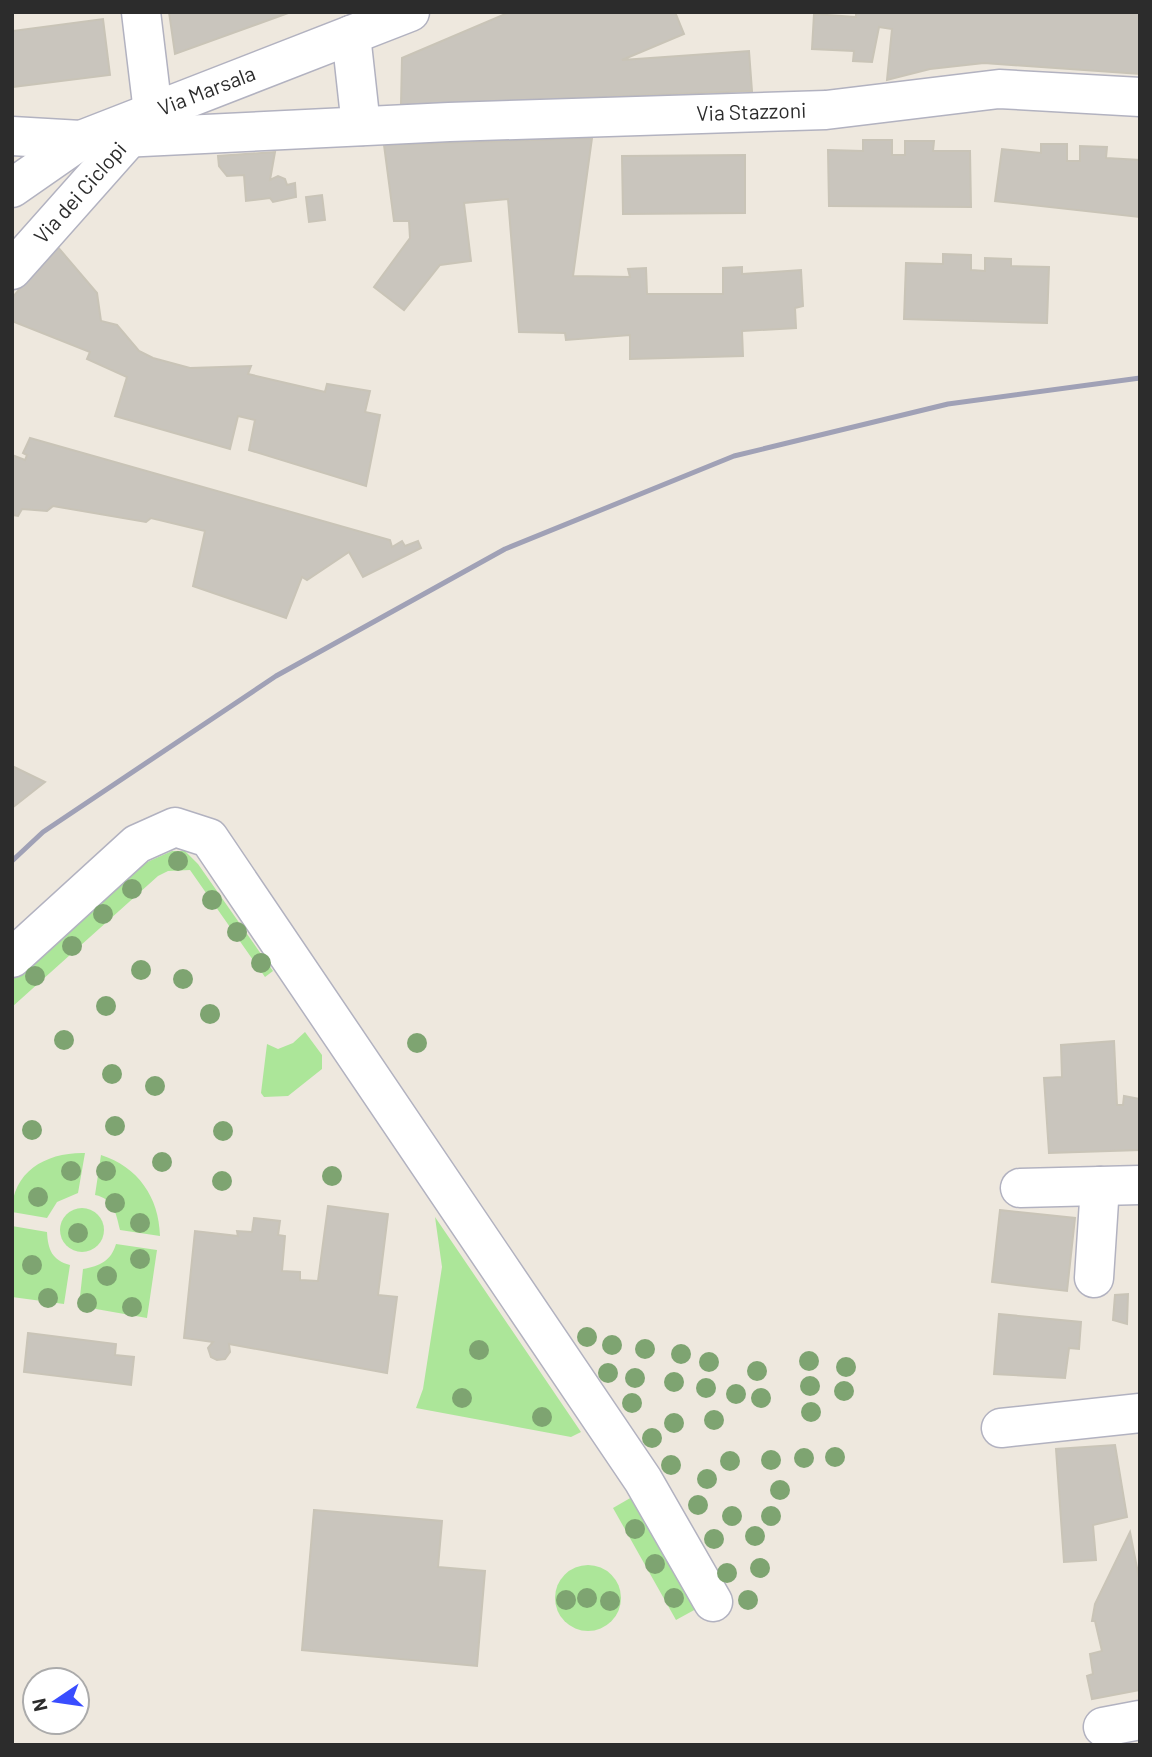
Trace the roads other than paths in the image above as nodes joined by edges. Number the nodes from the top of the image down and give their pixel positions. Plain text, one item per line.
1 (141, 12) edge
2 (399, 14) edge
3 (351, 35) junction
4 (1140, 97) edge
5 (144, 122) junction
6 (361, 126) junction
7 (12, 136) edge
8 (81, 140) junction
9 (12, 188) edge
10 (12, 270) edge
11 (12, 958) edge
12 (1140, 1185) edge
13 (1100, 1186) junction
14 (1020, 1188) dead end
15 (1094, 1279) dead end
16 (1139, 1416) edge
17 (1001, 1428) dead end
18 (713, 1602) dead end
19 (1140, 1720) edge
20 (1103, 1727) dead end

1 - 5 street
2 - 3 street, Via Marsala
3 - 5 street, Via Marsala
3 - 6 street
4 - 6 street, Via Stazzoni
5 - 6 street, Via Stazzoni
5 - 8 street, Via Marsala
5 - 10 street, Via dei Ciclopi
7 - 8 street
8 - 9 street, Via Marsala
11 - 18 street
12 - 13 street
13 - 14 street
13 - 15 street
16 - 17 street
19 - 20 street

